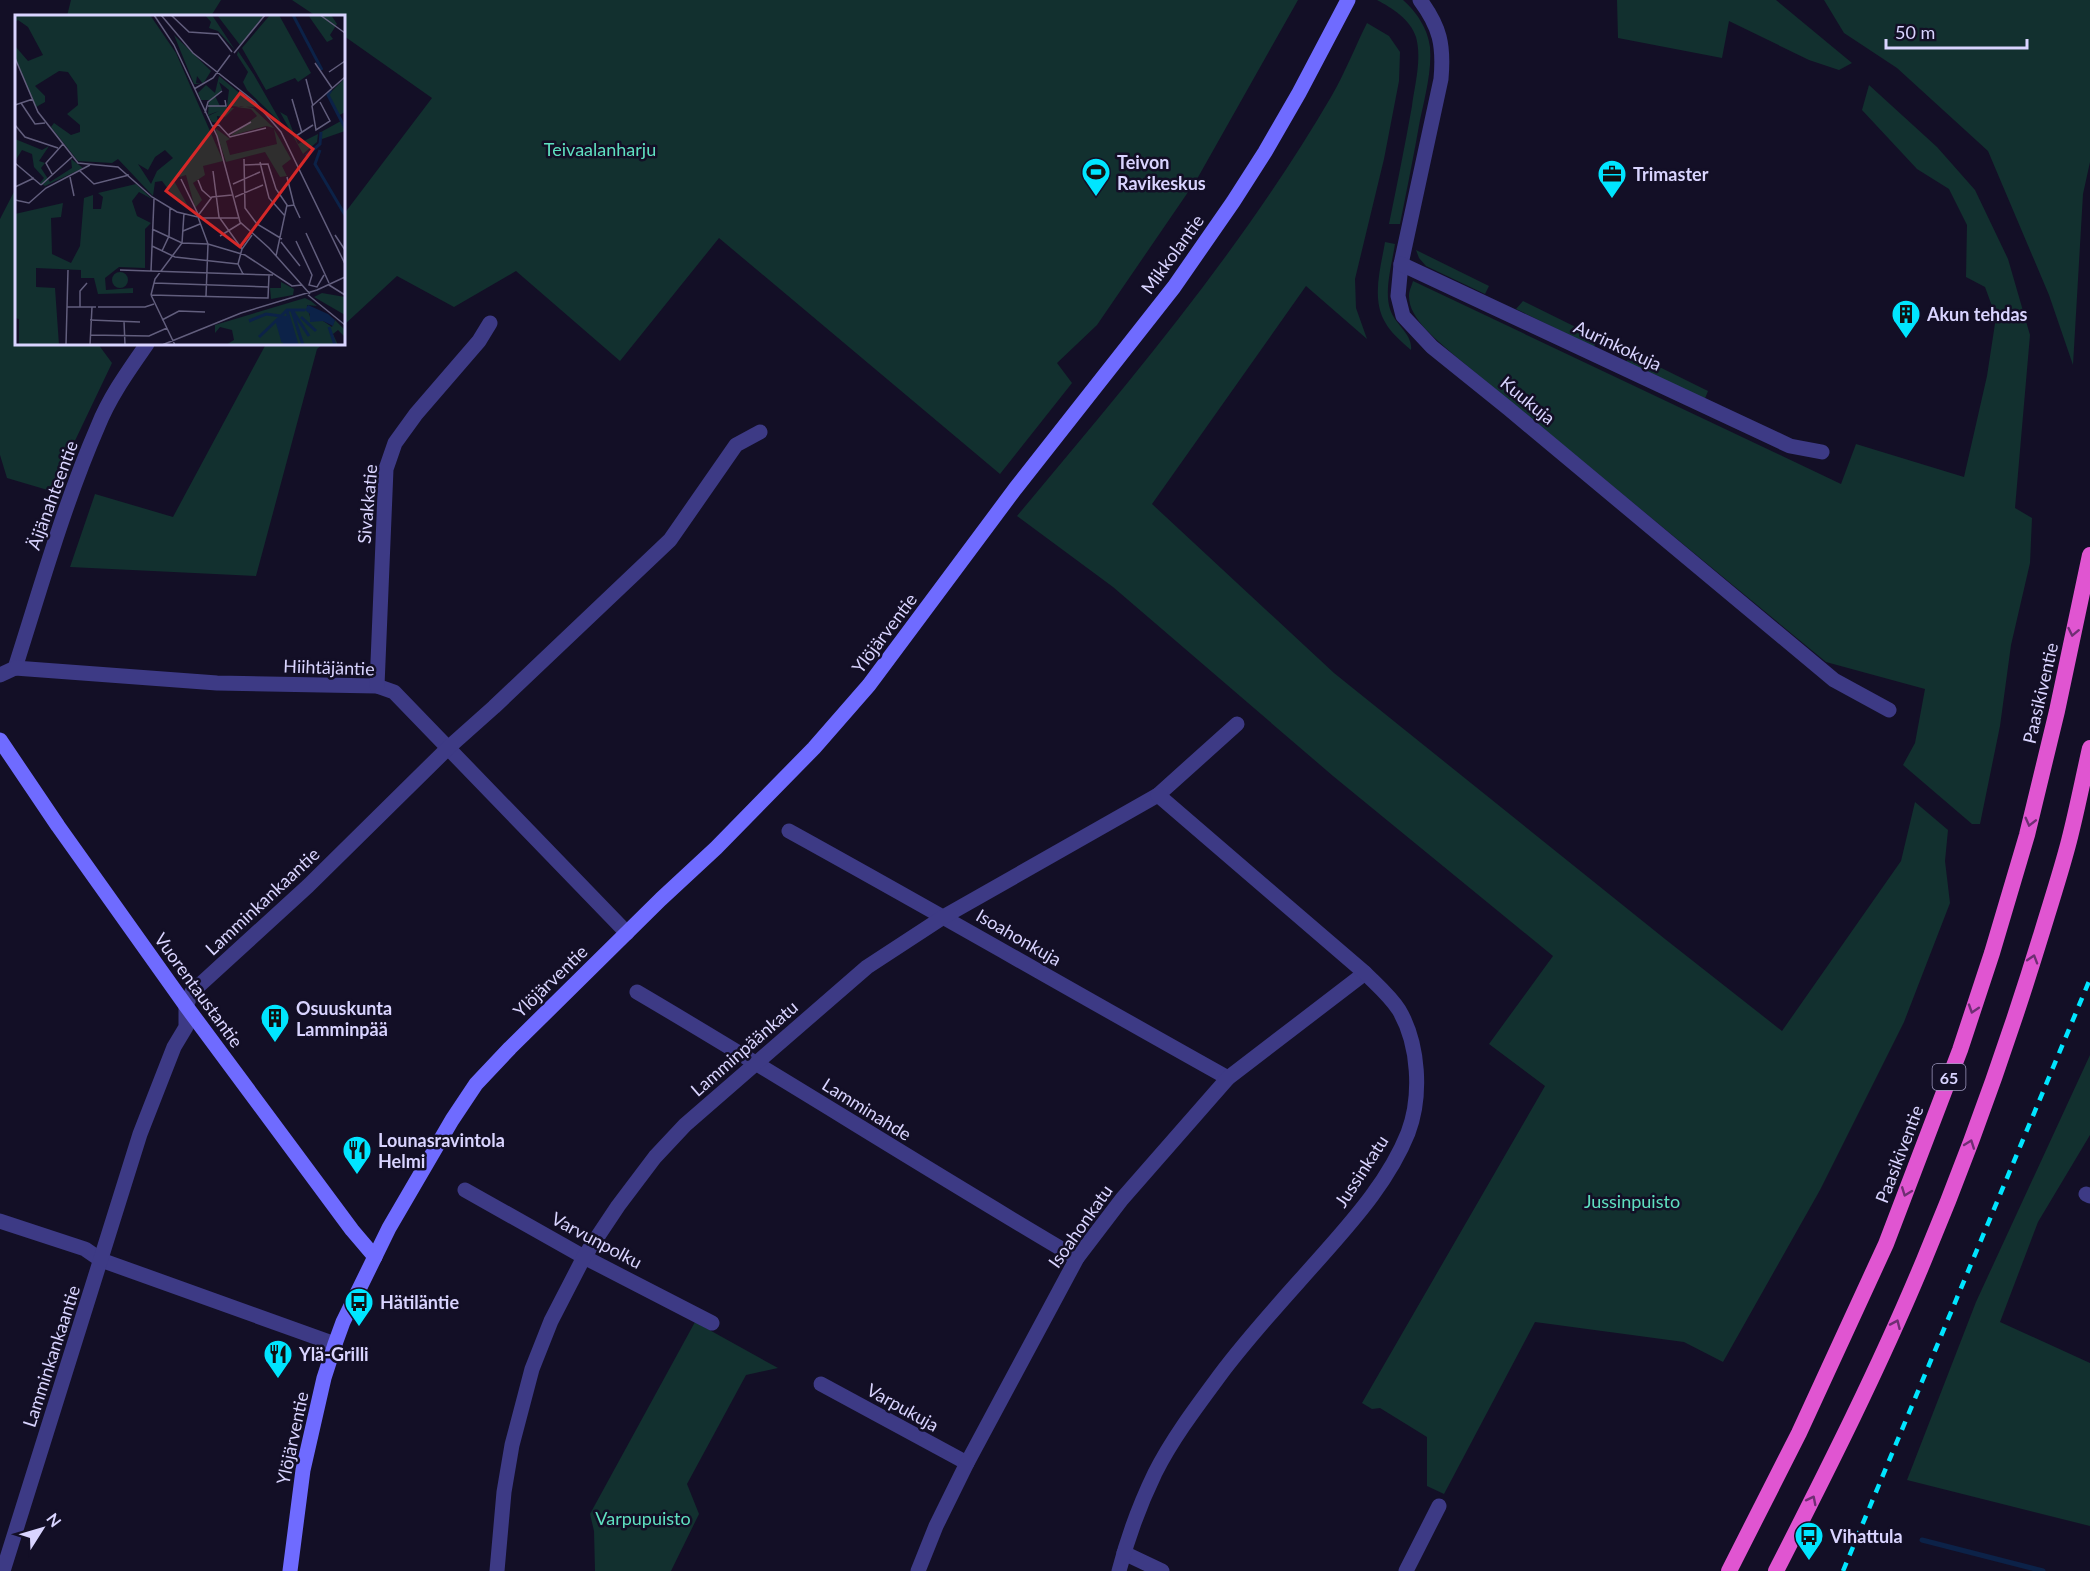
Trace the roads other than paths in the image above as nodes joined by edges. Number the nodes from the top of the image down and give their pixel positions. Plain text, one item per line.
1 (1348, 0) edge
2 (1419, 0) edge
3 (1401, 264) junction
4 (490, 323) dead end
5 (146, 345) edge
6 (760, 432) dead end
7 (1822, 452) dead end
8 (998, 511) joint
9 (2090, 555) edge
10 (15, 668) junction
11 (0, 675) edge
12 (377, 687) junction
13 (1889, 710) dead end
14 (1237, 724) dead end
15 (0, 740) edge
16 (448, 748) junction
17 (2090, 748) edge
18 (1158, 795) junction
19 (789, 831) dead end
20 (945, 916) junction
21 (627, 933) junction
22 (1365, 973) junction
23 (637, 992) dead end
24 (186, 1006) junction
25 (756, 1062) junction
26 (1228, 1078) junction
27 (465, 1190) dead end
28 (0, 1221) edge
29 (375, 1257) junction
30 (584, 1257) junction
31 (1077, 1258) junction
32 (101, 1260) junction
33 (712, 1323) dead end
34 (335, 1344) junction
35 (821, 1384) dead end
36 (967, 1463) junction
37 (1439, 1506) dead end
38 (1124, 1552) junction
39 (3, 1571) edge
40 (290, 1571) edge
41 (497, 1571) edge
42 (918, 1571) edge
43 (1119, 1571) edge
44 (1162, 1571) edge
45 (1406, 1571) edge
46 (1729, 1571) edge
47 (1776, 1571) edge

1 - 8 main road, Mikkolantie
2 - 3 street, Kuukuja
3 - 7 street, Aurinkokuja
3 - 13 street, Kuukuja
4 - 12 street, Sivakkatie
5 - 10 street, Äijänahteentie
6 - 16 street, Lamminkankaantie
8 - 21 main road, Ylöjärventie
9 -> 46 highway, Paasikiventie / 65
10 - 11 street, Hiihtäjäntie
10 - 12 street, Hiihtäjäntie
12 - 16 street, Hiihtäjäntie
14 - 18 street, Lamminpäänkatu
15 - 24 main road, Vuorentaustantie
16 - 21 street, Hiihtäjäntie
16 - 24 street, Lamminkankaantie
47 -> 17 highway, 65
18 - 20 street, Lamminpäänkatu
18 - 22 street, Jussinkatu
19 - 20 street, Isoahonkuja
20 - 25 street, Lamminpäänkatu
20 - 26 street, Isoahonkuja
21 - 29 main road, Ylöjärventie
22 - 26 street, Isoahonkatu
22 - 38 street, Jussinkatu
23 - 25 street, Lamminahde
24 - 29 main road, Vuorentaustantie
24 - 32 street, Lamminkankaantie
25 - 30 street, Lamminpäänkatu
25 - 31 street, Lamminahde
26 - 31 street, Isoahonkatu
27 - 30 street, Varvunpolku
28 - 32 street
29 - 34 main road, Ylöjärventie
30 - 33 street, Varvunpolku
30 - 41 street, Lamminpäänkatu
31 - 36 street, Isoahonkatu
32 - 34 street
32 - 39 street, Lamminkankaantie
34 - 40 main road, Ylöjärventie
35 - 36 street, Varpukuja
36 - 42 street, Isoahonkatu
37 - 45 street
38 - 43 street, Jussinkatu
38 - 44 street

